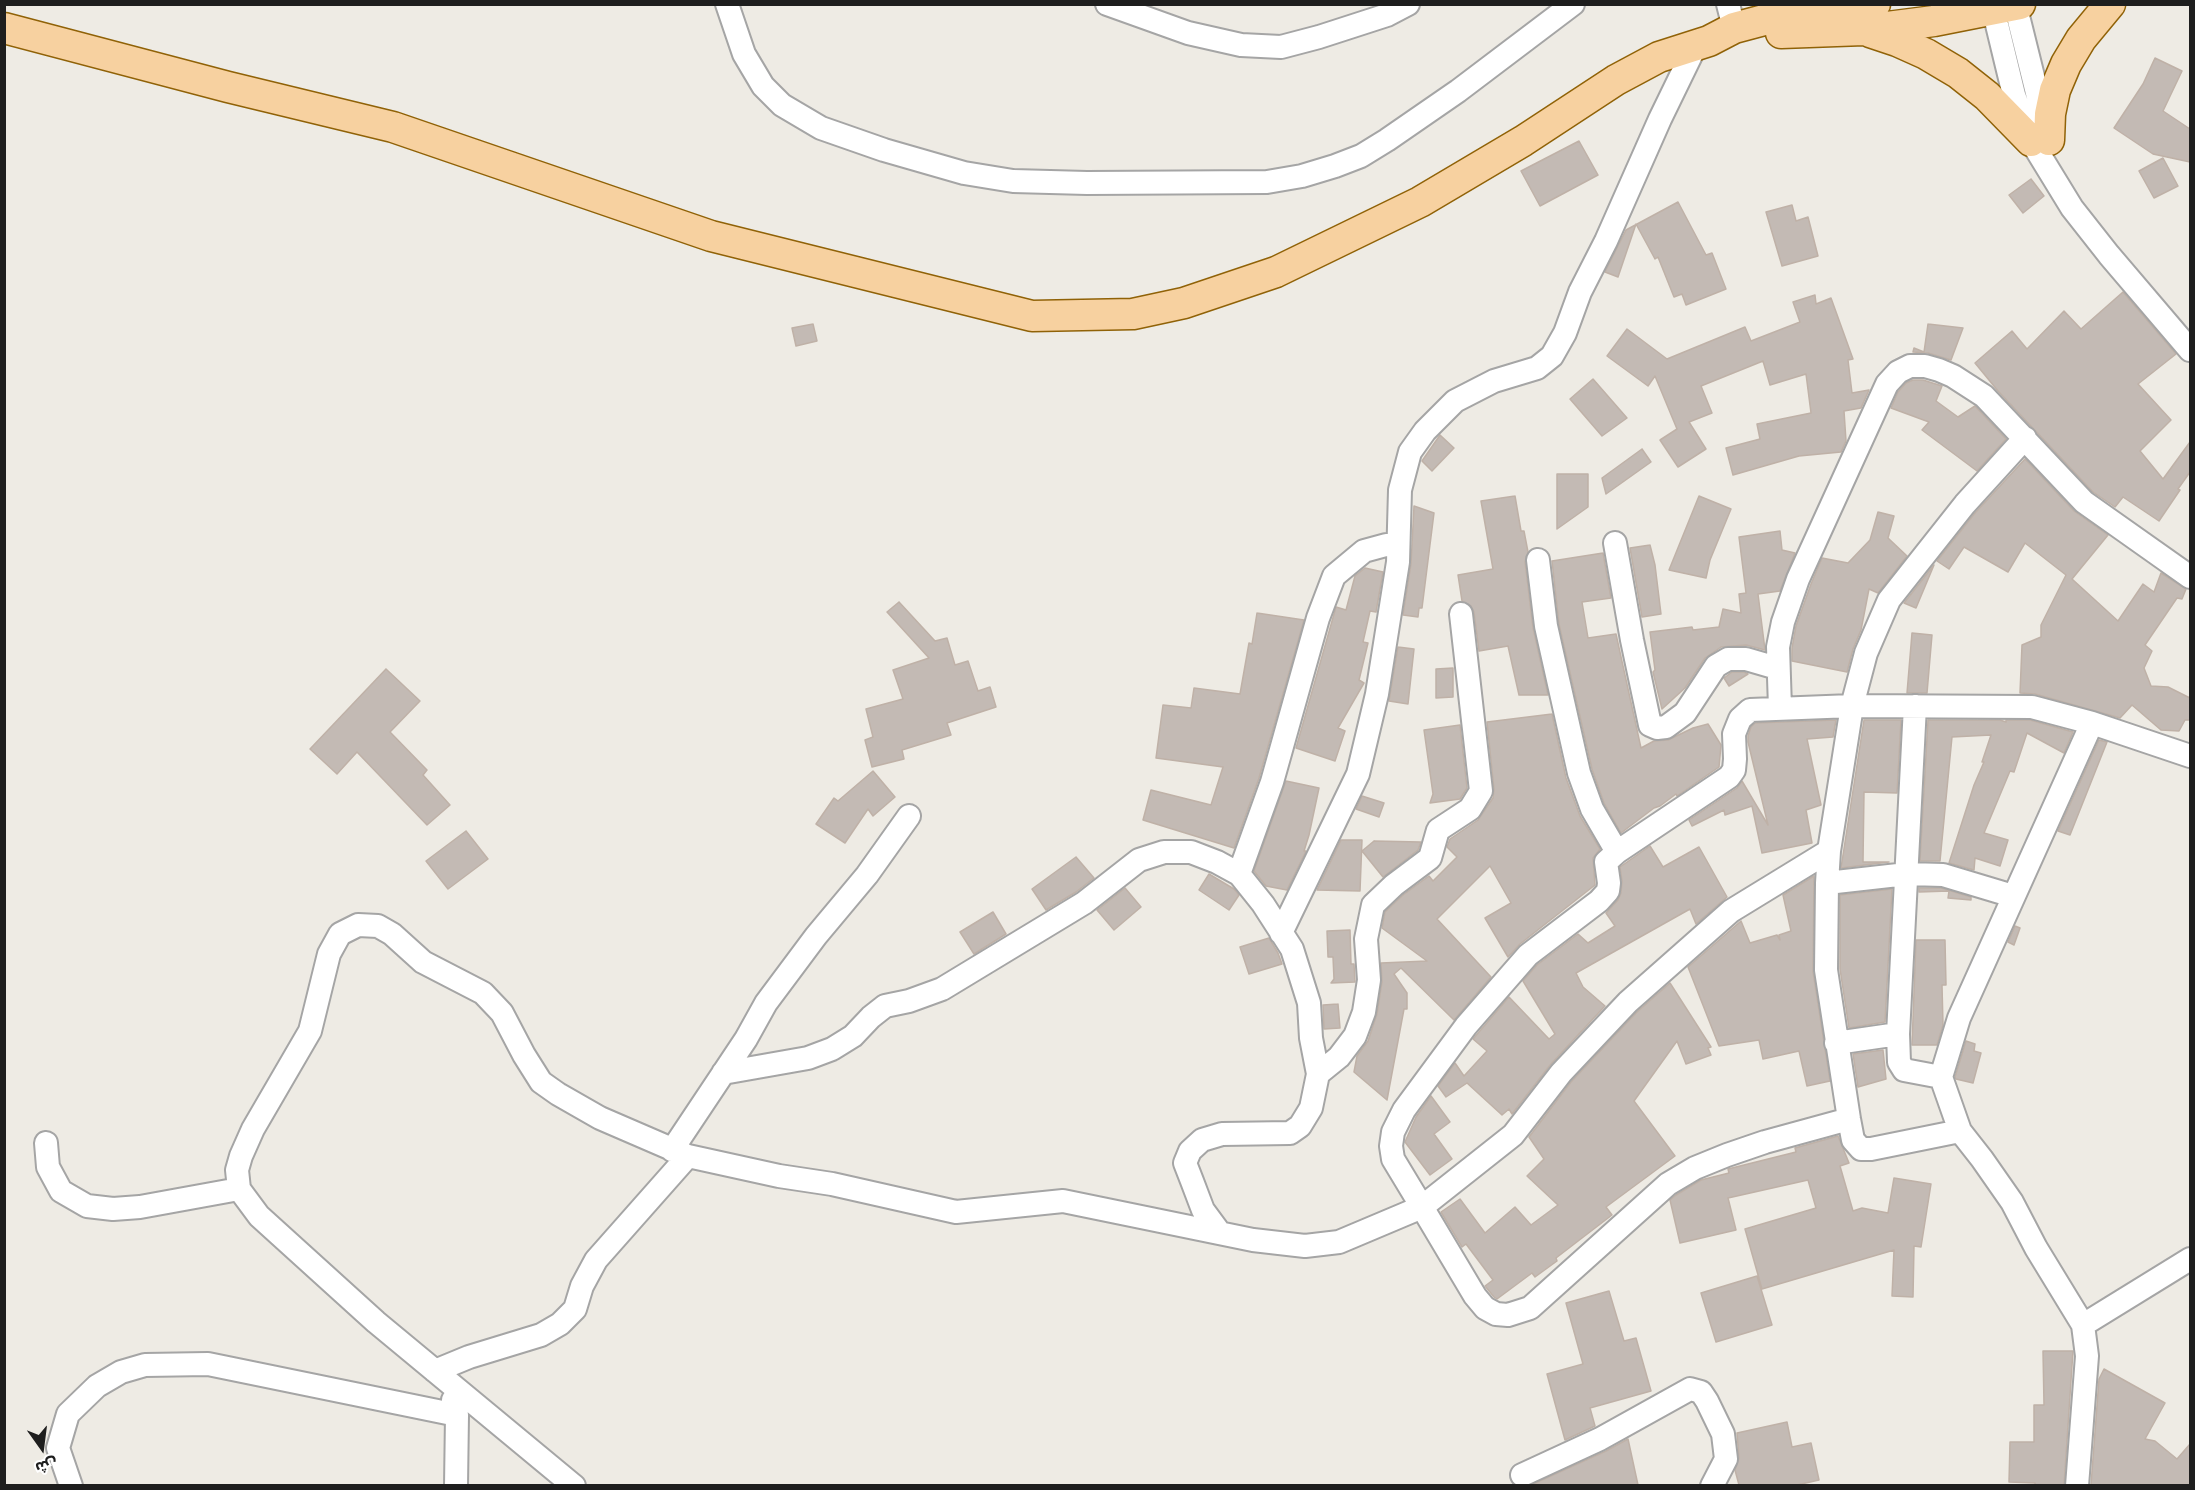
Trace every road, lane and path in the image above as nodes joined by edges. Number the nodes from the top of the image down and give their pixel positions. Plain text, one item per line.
1 (727, 4) edge
2 (1107, 4) edge
3 (1408, 4) edge
4 (1572, 4) edge
5 (2110, 4) edge
6 (2007, 6) edge
7 (1870, 17) edge
8 (4, 28) edge
9 (1717, 30) edge
10 (2040, 140) junction
11 (2190, 350) edge
12 (2025, 438) junction
13 (1615, 543) dead end
14 (1398, 546) junction
15 (1538, 560) dead end
16 (2190, 577) edge
17 (1461, 614) dead end
18 (1777, 668) junction
19 (1852, 706) junction
20 (1915, 706) junction
21 (1780, 708) junction
22 (2092, 723) junction
23 (2190, 756) edge
24 (909, 816) dead end
25 (1829, 851) junction
26 (1617, 852) junction
27 (1239, 874) junction
28 (1907, 874) junction
29 (1827, 883) junction
30 (2013, 896) junction
31 (1281, 933) junction
32 (1898, 1034) junction
33 (1836, 1042) junction
34 (723, 1073) junction
35 (1318, 1074) junction
36 (1941, 1077) junction
37 (1849, 1119) junction
38 (1960, 1131) junction
39 (46, 1143) dead end
40 (680, 1153) junction
41 (239, 1189) junction
42 (1422, 1207) junction
43 (1220, 1233) junction
44 (2190, 1259) edge
45 (2084, 1325) junction
46 (442, 1378) junction
47 (457, 1415) junction
48 (1522, 1475) dead end
49 (71, 1485) edge
50 (456, 1485) edge
51 (574, 1485) edge
52 (1712, 1485) edge
53 (2078, 1485) edge

1 - 4 street
2 - 3 street
5 - 10 main road
6 - 7 main road
6 - 10 street
7 - 9 main road
7 - 10 main road
8 - 9 main road
9 - 14 street
10 - 11 street
12 - 16 street
12 - 18 street
12 - 19 street
13 - 18 street
14 - 27 street
14 - 31 street
15 - 26 street
17 - 35 street
18 - 21 street
19 - 20 street
19 - 21 street
19 - 25 street
20 - 22 street
20 - 28 street
21 - 26 street
22 - 23 street
22 - 30 street
24 - 34 street
25 - 29 street
25 - 42 street
26 - 42 street
27 - 31 street
27 - 34 street
28 - 29 street
28 - 30 street
28 - 32 street
29 - 33 street
30 - 36 street
31 - 35 street
32 - 33 street
32 - 36 street
33 - 37 street
34 - 40 street
35 - 43 street
36 - 38 street
37 - 38 street
37 - 42 street
38 - 45 street
39 - 41 street
40 - 41 street
40 - 43 street
40 - 46 street
41 - 46 street
42 - 43 street
44 - 45 street
45 - 53 street
46 - 47 street
46 - 51 street
47 - 49 street
47 - 50 street
48 - 52 street

